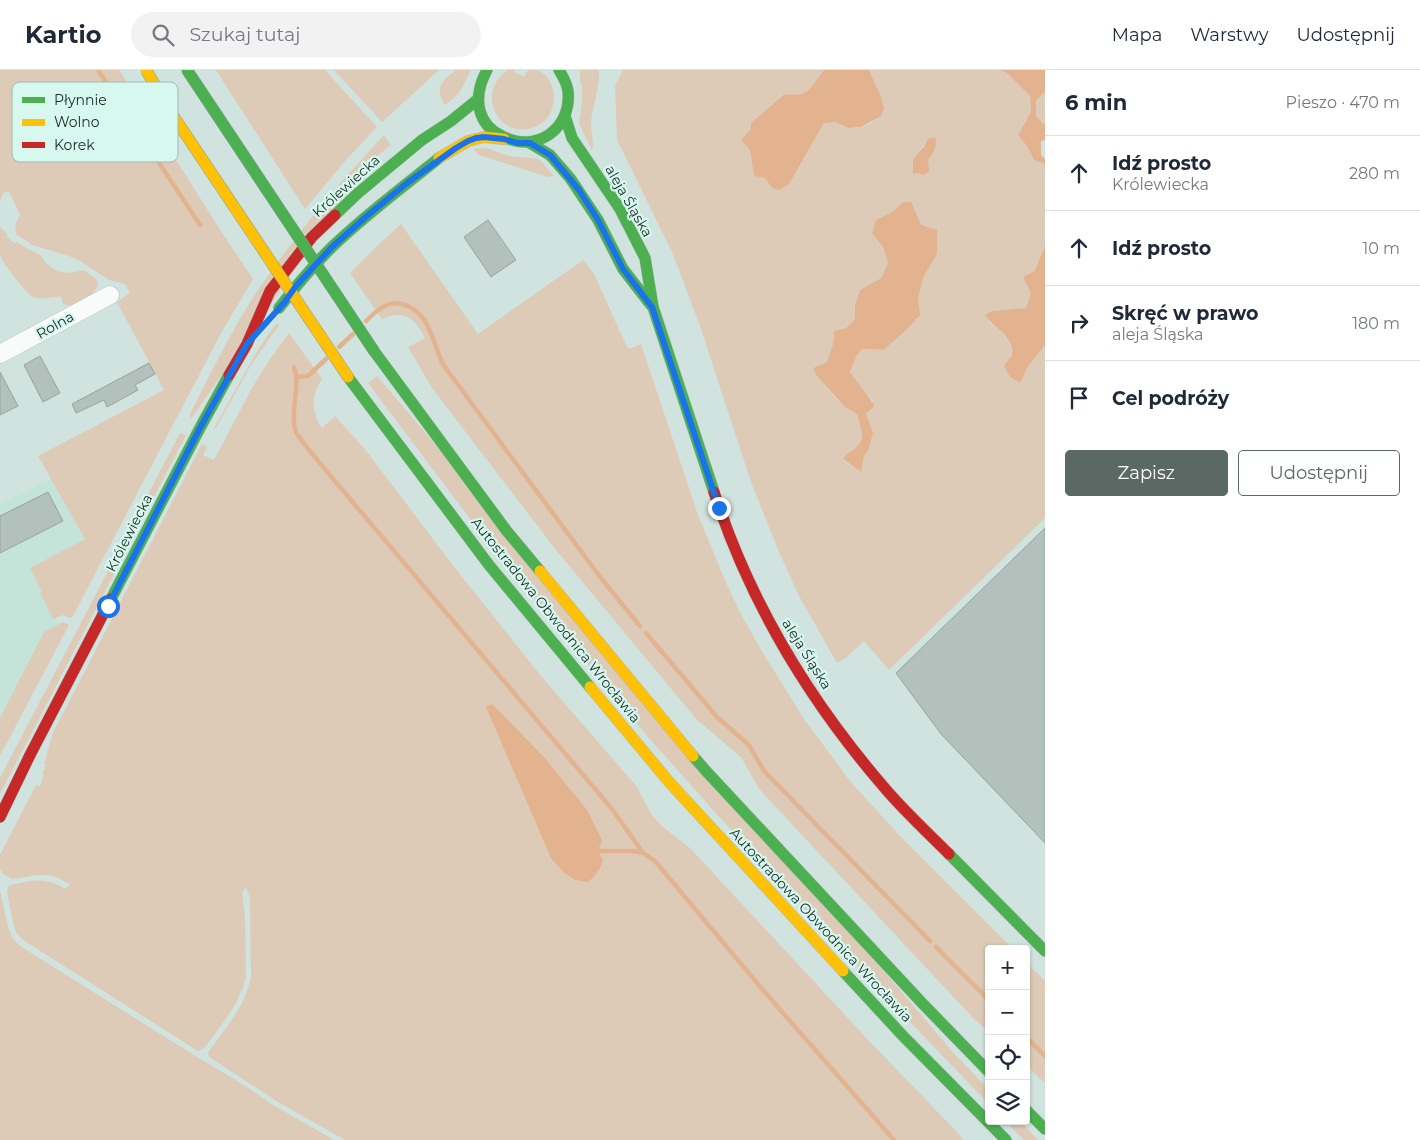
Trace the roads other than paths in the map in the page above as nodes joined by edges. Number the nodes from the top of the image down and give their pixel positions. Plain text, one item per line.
1 (146, 70) edge
2 (187, 70) edge
3 (487, 70) edge
4 (564, 73) edge
5 (153, 82) edge
6 (477, 100) junction
7 (565, 116) junction
8 (178, 123) edge
9 (504, 139) junction
10 (530, 143) junction
11 (110, 295) dead end
12 (652, 307) junction
13 (247, 344) junction
14 (0, 354) edge
15 (0, 817) edge
16 (1045, 951) edge
17 (985, 1068) edge
18 (1030, 1114) edge
19 (1045, 1129) edge
20 (1006, 1140) edge

1 - 5 main road, Autostradowa Obwodnica Wrocławia, bridge
2 - 17 main road, Autostradowa Obwodnica Wrocławia, bridge
3 - 6 main road
4 - 7 main road
6 - 9 main road
6 - 13 main road, Królewiecka
7 - 10 main road
7 - 12 main road, aleja Śląska
8 - 20 main road, Autostradowa Obwodnica Wrocławia, bridge
9 - 10 main road, Królewiecka
9 - 13 main road, Królewiecka
10 - 12 main road, aleja Śląska
11 - 14 street, Rolna
12 - 16 main road, aleja Śląska
13 - 15 main road, Królewiecka
18 - 19 main road

